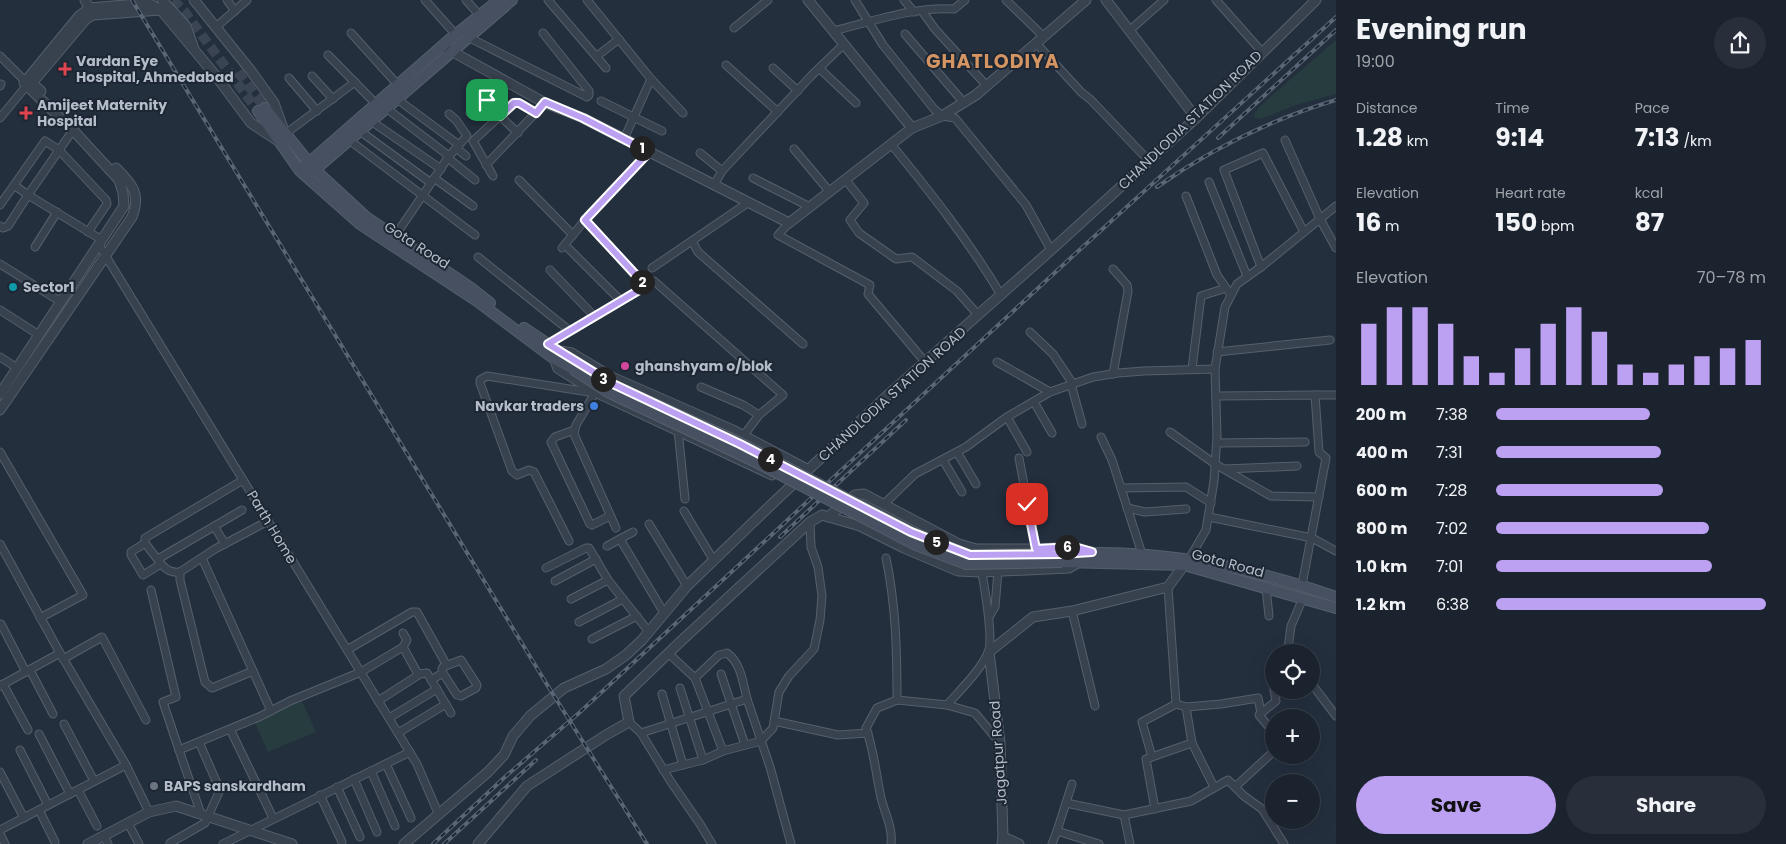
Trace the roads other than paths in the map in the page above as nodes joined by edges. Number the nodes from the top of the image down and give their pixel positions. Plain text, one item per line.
1 (162, 0) edge
2 (194, 0) edge
3 (227, 0) edge
4 (247, 0) edge
5 (425, 0) edge
6 (466, 0) edge
7 (499, 0) edge
8 (512, 0) edge
9 (548, 0) edge
10 (587, 0) edge
11 (768, 0) edge
12 (808, 0) edge
13 (855, 0) edge
14 (904, 0) edge
15 (965, 0) edge
16 (1006, 0) edge
17 (1086, 0) edge
18 (1106, 0) edge
19 (1164, 0) edge
20 (1216, 0) edge
21 (1316, 0) edge
22 (89, 8) edge
23 (235, 11) junction
24 (922, 11) junction
25 (914, 12) junction
26 (480, 16) junction
27 (869, 22) junction
28 (216, 27) junction
29 (734, 28) dead end
30 (833, 31) junction
31 (1130, 31) junction
32 (351, 33) dead end
33 (544, 33) dead end
34 (905, 34) dead end
35 (456, 35) junction
36 (1044, 36) junction
37 (468, 37) junction
38 (619, 39) junction
39 (844, 44) junction
40 (1036, 44) junction
41 (447, 49) junction
42 (195, 52) junction
43 (1262, 52) junction
44 (328, 55) dead end
45 (0, 56) edge
46 (597, 56) junction
47 (726, 65) dead end
48 (606, 68) dead end
49 (773, 68) dead end
50 (819, 68) junction
51 (312, 76) dead end
52 (288, 78) dead end
53 (651, 79) junction
54 (355, 82) junction
55 (26, 84) junction
56 (398, 85) junction
57 (987, 86) junction
58 (798, 90) junction
59 (397, 98) junction
60 (334, 99) junction
61 (601, 101) dead end
62 (545, 102) junction
63 (964, 102) junction
64 (856, 103) dead end
65 (381, 106) junction
66 (261, 110) tunnel mouth
67 (317, 111) junction
68 (778, 112) junction
69 (470, 113) dead end
70 (536, 113) junction
71 (683, 113) dead end
72 (449, 114) dead end
73 (500, 116) junction
74 (942, 116) junction
75 (634, 117) junction
76 (0, 118) edge
77 (1196, 118) junction
78 (371, 122) junction
79 (912, 128) junction
80 (74, 130) junction
81 (360, 131) junction
82 (662, 131) dead end
83 (518, 133) junction
84 (282, 138) junction
85 (624, 139) junction
86 (349, 140) junction
87 (1285, 140) dead end
88 (891, 144) junction
89 (458, 146) junction
90 (794, 149) dead end
91 (60, 150) junction
92 (649, 152) junction
93 (700, 153) dead end
94 (466, 156) dead end
95 (448, 158) junction
96 (1148, 161) junction
97 (486, 165) junction
98 (312, 166) junction
99 (441, 169) junction
100 (722, 171) junction
101 (303, 174) junction
102 (494, 176) dead end
103 (753, 178) dead end
104 (845, 179) junction
105 (476, 180) dead end
106 (519, 180) dead end
107 (432, 181) junction
108 (1209, 182) dead end
109 (14, 185) junction
110 (714, 185) junction
111 (829, 192) junction
112 (28, 195) junction
113 (422, 196) junction
114 (1186, 196) dead end
115 (749, 202) junction
116 (0, 205) edge
117 (473, 206) dead end
118 (810, 206) junction
119 (1336, 206) edge
120 (57, 212) junction
121 (1320, 219) junction
122 (585, 220) junction
123 (789, 223) junction
124 (0, 226) edge
125 (88, 232) junction
126 (1304, 232) junction
127 (475, 235) dead end
128 (573, 235) junction
129 (395, 236) junction
130 (692, 241) junction
131 (101, 243) junction
132 (35, 247) dead end
133 (1336, 248) edge
134 (1051, 250) junction
135 (105, 255) junction
136 (478, 257) dead end
137 (0, 264) edge
138 (1261, 267) junction
139 (652, 268) dead end
140 (1113, 269) dead end
141 (550, 270) dead end
142 (1247, 276) junction
143 (646, 286) junction
144 (1226, 288) junction
145 (1001, 295) junction
146 (1231, 295) junction
147 (620, 301) junction
148 (61, 302) junction
149 (0, 310) edge
150 (978, 315) junction
151 (594, 316) junction
152 (570, 331) junction
153 (1030, 332) dead end
154 (39, 335) junction
155 (1330, 340) dead end
156 (804, 344) dead end
157 (552, 350) junction
158 (1218, 352) junction
159 (0, 358) edge
160 (925, 362) junction
161 (997, 362) dead end
162 (17, 368) junction
163 (1192, 369) junction
164 (1215, 369) junction
165 (1113, 374) junction
166 (1072, 384) junction
167 (701, 387) dead end
168 (1050, 392) junction
169 (595, 393) junction
170 (0, 394) edge
171 (1336, 395) edge
172 (1216, 396) junction
173 (1315, 396) junction
174 (1034, 402) junction
175 (689, 409) junction
176 (0, 410) edge
177 (759, 415) junction
178 (1007, 417) junction
179 (1082, 424) dead end
180 (574, 430) junction
181 (678, 432) junction
182 (1170, 432) dead end
183 (1052, 433) dead end
184 (744, 435) junction
185 (1101, 437) dead end
186 (1305, 442) dead end
187 (1217, 443) junction
188 (0, 452) edge
189 (957, 452) junction
190 (1026, 452) dead end
191 (1019, 458) dead end
192 (943, 460) junction
193 (1215, 464) junction
194 (1297, 466) dead end
195 (809, 469) junction
196 (1224, 469) junction
197 (244, 480) junction
198 (976, 484) dead end
199 (792, 485) junction
200 (1121, 488) junction
201 (962, 492) dead end
202 (1319, 497) junction
203 (685, 499) dead end
204 (1211, 503) junction
205 (884, 504) junction
206 (1127, 508) junction
207 (1186, 509) dead end
208 (242, 510) dead end
209 (684, 511) dead end
210 (610, 516) junction
211 (828, 517) junction
212 (1209, 517) junction
213 (268, 520) junction
214 (810, 522) junction
215 (649, 524) dead end
216 (214, 526) junction
217 (616, 528) dead end
218 (633, 532) dead end
219 (1312, 538) junction
220 (620, 539) junction
221 (569, 541) dead end
222 (0, 544) edge
223 (145, 544) junction
224 (225, 544) junction
225 (607, 546) dead end
226 (976, 549) junction
227 (1036, 549) junction
228 (1336, 551) edge
229 (1092, 552) junction
230 (1142, 554) junction
231 (202, 558) junction
232 (886, 558) dead end
233 (1065, 558) junction
234 (596, 559) junction
235 (714, 560) junction
236 (159, 562) junction
237 (1080, 562) junction
238 (1186, 562) junction
239 (546, 568) dead end
240 (998, 571) junction
241 (180, 572) junction
242 (982, 572) junction
243 (608, 580) junction
244 (555, 581) dead end
245 (1302, 585) junction
246 (687, 586) junction
247 (1168, 587) junction
248 (1266, 588) junction
249 (151, 590) dead end
250 (1336, 597) edge
251 (1303, 598) junction
252 (571, 599) dead end
253 (623, 599) junction
254 (1336, 608) edge
255 (1072, 611) junction
256 (664, 613) junction
257 (637, 616) junction
258 (1269, 616) dead end
259 (40, 618) junction
260 (989, 618) junction
261 (579, 622) dead end
262 (1, 624) edge
263 (649, 632) junction
264 (403, 633) dead end
265 (592, 639) dead end
266 (1289, 644) edge
267 (403, 647) junction
268 (347, 650) junction
269 (989, 652) junction
270 (668, 653) junction
271 (61, 656) junction
272 (446, 664) dead end
273 (28, 671) junction
274 (253, 671) junction
275 (361, 672) junction
276 (443, 673) junction
277 (420, 674) junction
278 (720, 674) dead end
279 (695, 678) junction
280 (431, 680) junction
281 (2, 685) edge
282 (680, 688) dead end
283 (437, 689) junction
284 (662, 694) dead end
285 (1320, 694) edge
286 (747, 699) junction
287 (1276, 699) edge
288 (897, 700) junction
289 (378, 701) junction
290 (446, 704) junction
291 (731, 704) junction
292 (1176, 704) junction
293 (947, 705) junction
294 (1095, 706) dead end
295 (1186, 707) junction
296 (271, 711) junction
297 (708, 711) junction
298 (451, 713) dead end
299 (1261, 713) junction
300 (53, 714) dead end
301 (1336, 716) edge
302 (691, 717) junction
303 (389, 718) junction
304 (146, 720) dead end
305 (774, 721) junction
306 (629, 722) junction
307 (1265, 723) edge
308 (64, 724) dead end
309 (670, 724) junction
310 (230, 729) junction
311 (28, 730) dead end
312 (398, 733) junction
313 (641, 733) junction
314 (868, 733) junction
315 (38, 734) dead end
316 (761, 741) junction
317 (199, 742) junction
318 (1000, 743) junction
319 (1192, 743) junction
320 (745, 745) junction
321 (20, 750) dead end
322 (179, 750) junction
323 (723, 751) junction
324 (410, 752) junction
325 (1152, 757) junction
326 (1265, 759) edge
327 (704, 760) junction
328 (386, 764) junction
329 (126, 765) junction
330 (684, 765) junction
331 (663, 770) junction
332 (371, 771) junction
333 (0, 772) edge
334 (354, 779) junction
335 (94, 781) junction
336 (1072, 784) dead end
337 (337, 787) junction
338 (1214, 787) junction
339 (1235, 787) junction
340 (78, 790) junction
341 (70, 794) junction
342 (320, 795) junction
343 (1066, 802) junction
344 (48, 805) junction
345 (1155, 809) junction
346 (38, 810) junction
347 (149, 812) junction
348 (438, 813) junction
349 (205, 815) junction
350 (1124, 815) junction
351 (24, 818) junction
352 (273, 818) junction
353 (411, 818) dead end
354 (128, 823) junction
355 (97, 826) dead end
356 (395, 826) dead end
357 (0, 830) edge
358 (249, 830) junction
359 (1056, 831) junction
360 (377, 832) dead end
361 (360, 837) dead end
362 (106, 840) edge
363 (1003, 841) edge
364 (56, 842) dead end
365 (342, 842) dead end
366 (170, 843) edge
367 (284, 843) edge
368 (5, 844) edge
369 (88, 844) edge
370 (139, 844) edge
371 (223, 844) edge
372 (404, 844) edge
373 (478, 844) edge
374 (712, 844) edge
375 (791, 844) edge
376 (891, 844) edge
377 (1019, 844) edge
378 (1052, 844) edge
379 (1098, 844) edge
380 (1130, 844) edge
381 (1284, 844) edge

1 - 42 street
2 - 28 street
3 - 23 street
4 - 23 street
5 - 35 street
6 - 26 street
7 - 26 main road
8 - 37 main road
9 - 46 street
10 - 38 street
11 - 29 street
12 - 30 street
13 - 27 street
14 - 25 street
15 - 24 street
16 - 36 street
17 - 36 street
18 - 31 street
19 - 31 street
20 - 43 street
21 - 43 street, CHANDLODIA STATION ROAD
22 - 42 street
22 - 55 street
23 - 28 street
24 - 25 street
24 - 57 street
25 - 27 street
26 - 35 main road
27 - 30 street
27 - 74 street
28 - 84 street
30 - 39 street
31 - 77 street
32 - 56 street
33 - 37 street
34 - 63 street
35 - 41 main road
36 - 40 street
37 - 41 main road
38 - 46 street
38 - 53 street
39 - 50 street
39 - 79 street
40 - 57 street
40 - 96 street
41 - 56 main road
41 - 59 main road
41 - 62 street
42 - 84 street
43 - 77 street, CHANDLODIA STATION ROAD
44 - 54 street
45 - 55 street
46 - 48 street
47 - 68 street
49 - 58 street
50 - 58 street
50 - 64 street
51 - 60 street
52 - 67 street
53 - 71 street
53 - 75 street
54 - 60 street
54 - 65 street
55 - 76 street
55 - 80 street
55 - 135 street
56 - 65 main road
57 - 63 street
58 - 68 street
59 - 65 main road
59 - 89 street
60 - 67 street
61 - 75 street
62 - 70 street
62 - 85 street
63 - 74 street
65 - 78 main road
65 - 95 street
65 - 98 main road
66 - 84 main road
67 - 84 street
68 - 100 street
69 - 73 street
70 - 73 street
70 - 83 street
72 - 89 street
73 - 83 street
73 - 97 street
74 - 79 street
74 - 134 street
75 - 82 street
75 - 85 street
77 - 96 street, CHANDLODIA STATION ROAD
78 - 81 main road
78 - 99 street
79 - 88 street
80 - 91 street
80 - 131 street
81 - 86 main road
81 - 107 street
83 - 97 street
84 - 98 main road, Gota Road
84 - 101 main road, Gota Road
85 - 92 street
86 - 98 main road
86 - 113 street
87 - 121 street
88 - 104 street
88 - 145 street
89 - 94 street
89 - 95 street
90 - 111 street
91 - 109 street
91 - 112 street
91 - 125 street
92 - 110 street
92 - 122 street
93 - 100 street
95 - 99 street
95 - 105 street
96 - 134 street, CHANDLODIA STATION ROAD
97 - 102 street
98 - 101 main road
98 - 129 main road, Gota Road
99 - 107 street
100 - 110 street
101 - 157 main road, Gota Road
103 - 118 street
104 - 111 street
104 - 150 street
106 - 128 street
107 - 113 street
107 - 117 street
108 - 142 street
109 - 112 street
109 - 116 street
110 - 115 street
111 - 118 street
112 - 120 street
112 - 124 street
113 - 127 street
113 - 129 street
114 - 144 street
115 - 123 street
115 - 130 street
118 - 123 street
119 - 121 street
120 - 125 street
120 - 132 street
121 - 126 street
121 - 133 street
122 - 128 street
122 - 143 street
123 - 160 street
125 - 131 street
126 - 138 street
126 - 138 street
128 - 147 street
129 - 157 main road, Gota Road
130 - 139 street
130 - 156 street
131 - 135 street, Parth Home
131 - 148 street
134 - 145 street, CHANDLODIA STATION ROAD
135 - 176 street
135 - 197 street, Parth Home
136 - 152 street
137 - 148 street
138 - 142 street
140 - 165 street
141 - 151 street
142 - 146 street
143 - 147 street
143 - 177 street
144 - 146 street
144 - 163 street
145 - 150 street, CHANDLODIA STATION ROAD
146 - 158 street
147 - 151 street
148 - 154 street
149 - 154 street
150 - 160 street, CHANDLODIA STATION ROAD
151 - 152 street
152 - 157 street
153 - 166 street
154 - 162 street
155 - 158 street
157 - 169 street
157 - 175 street
157 - 233 main road, bridge
158 - 164 street
159 - 162 street
160 - 195 street, CHANDLODIA STATION ROAD
161 - 168 street
162 - 170 street
163 - 164 street
163 - 165 street
164 - 172 street
165 - 166 street
166 - 168 street
166 - 179 street
167 - 177 street
168 - 174 street
169 - 180 street
169 - 181 street
169 - 221 street
171 - 173 street
172 - 173 street
172 - 187 street
173 - 202 street
174 - 178 street
174 - 183 street
175 - 181 street
175 - 184 street
177 - 184 street
178 - 189 street
178 - 190 street
180 - 210 street
180 - 210 street
181 - 199 street
181 - 203 street
182 - 193 street
184 - 195 street
185 - 200 street
186 - 187 street
187 - 193 street
188 - 259 street
189 - 192 street
189 - 198 street
191 - 227 street
192 - 201 street
192 - 205 street
193 - 196 street
193 - 204 street
194 - 196 street
195 - 199 street, CHANDLODIA STATION ROAD
196 - 202 street
197 - 213 street, Parth Home
197 - 223 street
199 - 235 street, CHANDLODIA STATION ROAD
200 - 204 street
200 - 206 street
202 - 219 street
204 - 212 street
205 - 211 street
205 - 226 street
206 - 207 street
206 - 230 street
208 - 216 street
209 - 235 street
210 - 217 street
211 - 214 street
211 - 242 street
212 - 219 street
212 - 238 street
213 - 224 street
213 - 268 street, Parth Home
214 - 270 street
214 - 305 street
215 - 246 street
216 - 224 street
216 - 236 street
218 - 220 street
219 - 228 street
219 - 245 street
220 - 225 street
220 - 256 street
222 - 259 street
223 - 236 street
223 - 236 street
224 - 231 street
226 - 227 street
226 - 242 street
227 - 229 street
229 - 230 main road, Gota Road
229 - 233 main road, Gota Road
230 - 238 main road, Gota Road
231 - 241 street
231 - 274 street
232 - 288 street
233 - 237 main road, Gota Road
234 - 239 street
234 - 243 street
234 - 244 street
235 - 246 street, CHANDLODIA STATION ROAD
236 - 241 street
237 - 238 main road, Gota Road
237 - 240 street
238 - 245 main road, Gota Road
238 - 247 street
238 - 248 main road, Gota Road
240 - 242 street
240 - 260 street
241 - 274 street
242 - 260 street
243 - 252 street
243 - 253 street
245 - 250 main road, Gota Road
246 - 256 street, CHANDLODIA STATION ROAD
247 - 255 street
247 - 292 street
248 - 251 main road, Gota Road
248 - 258 street
249 - 322 street
251 - 254 main road, Gota Road
251 - 266 street
253 - 257 street
253 - 261 street
255 - 269 street
255 - 294 street
256 - 263 street, CHANDLODIA STATION ROAD
257 - 263 street
257 - 265 street
259 - 271 street
260 - 269 street
262 - 273 street
263 - 348 street, CHANDLODIA STATION ROAD
264 - 267 street
267 - 275 street
267 - 277 street
268 - 272 street
268 - 275 street, Parth Home
269 - 293 street
269 - 318 street, Jagatpur Road
270 - 279 street
270 - 306 street
271 - 273 street
271 - 304 street
271 - 329 street
273 - 281 street
273 - 300 street
274 - 296 street
275 - 289 street, Parth Home
275 - 296 street
276 - 276 street
276 - 280 street
277 - 280 street
277 - 289 street
278 - 291 street
279 - 286 street
279 - 297 street
280 - 283 street
281 - 311 street
282 - 302 street
283 - 290 street
283 - 303 street
284 - 309 street
285 - 301 street
286 - 291 street
286 - 316 street
287 - 299 street
288 - 293 street
288 - 314 street
289 - 303 street, Parth Home
290 - 298 street
290 - 312 street
291 - 297 street
291 - 320 street
292 - 295 street
292 - 325 street
293 - 318 street
295 - 299 street
295 - 319 street
296 - 310 street
297 - 302 street
297 - 323 street
299 - 307 street
302 - 309 street
302 - 327 street
303 - 312 street, Parth Home
305 - 314 street
305 - 316 street
306 - 313 street
306 - 373 street
308 - 335 street
309 - 313 street
309 - 330 street
310 - 317 street
310 - 352 street
312 - 324 street, Parth Home
313 - 331 street
314 - 376 street
315 - 341 street
316 - 320 street
316 - 375 street
317 - 322 street
317 - 349 street
318 - 363 street, Jagatpur Road
319 - 325 street
319 - 338 street
320 - 323 street
321 - 344 street
322 - 349 street
323 - 327 street
324 - 328 street
324 - 348 street, Parth Home
325 - 345 street
326 - 339 street
327 - 330 street
328 - 332 street
328 - 353 street
329 - 335 street
329 - 347 street
330 - 331 street
331 - 374 street
332 - 334 street
332 - 356 street
333 - 351 street
334 - 337 street
334 - 360 street
335 - 340 street
336 - 343 street
337 - 342 street
337 - 361 street
338 - 339 street
338 - 345 street
339 - 381 street
340 - 341 street
340 - 355 street
341 - 344 street
342 - 352 street
342 - 365 street
343 - 350 street
343 - 359 street
344 - 346 street
345 - 350 street
346 - 351 street
346 - 364 street
347 - 349 street
347 - 354 street
348 - 372 street, CHANDLODIA STATION ROAD
349 - 358 street
349 - 366 street
350 - 380 street
351 - 357 street
352 - 358 street
354 - 362 street
354 - 370 street
357 - 368 street
358 - 367 street
358 - 371 street
359 - 378 street
359 - 379 street
362 - 369 street
363 - 377 street, Jagatpur Road

